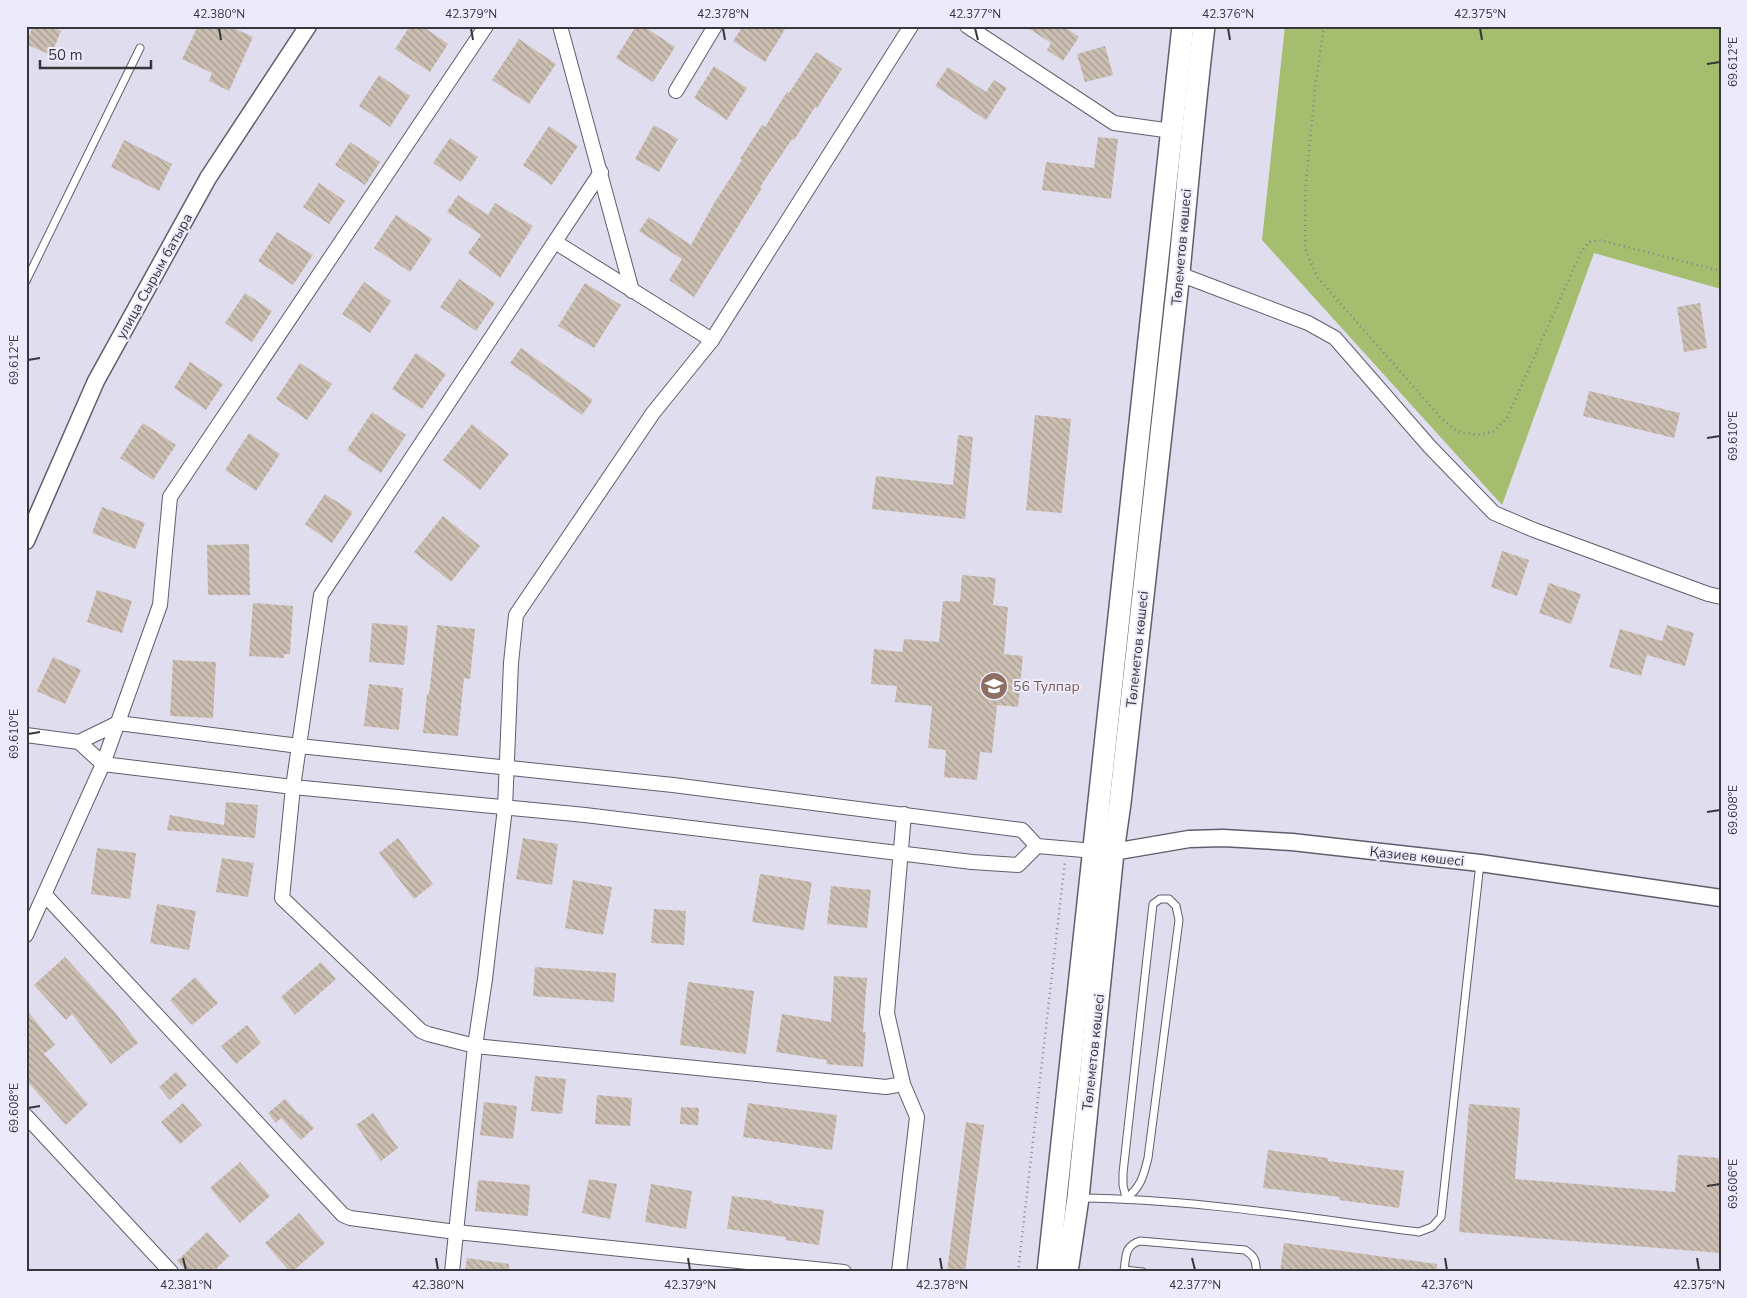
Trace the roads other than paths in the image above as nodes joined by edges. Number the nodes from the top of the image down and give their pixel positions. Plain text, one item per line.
1 (308, 26) edge
2 (486, 26) edge
3 (560, 26) edge
4 (715, 26) edge
5 (911, 26) edge
6 (968, 26) edge
7 (1183, 26) edge
8 (1204, 26) edge
9 (140, 48) dead end
10 (676, 91) dead end
11 (1172, 131) junction
12 (601, 172) junction
13 (556, 242) junction
14 (1179, 270) junction
15 (26, 281) edge
16 (632, 291) junction
17 (712, 340) junction
18 (27, 539) edge
19 (1148, 554) junction
20 (1126, 556) junction
21 (1721, 597) edge
22 (118, 723) junction
23 (26, 735) edge
24 (79, 742) junction
25 (300, 746) junction
26 (103, 764) junction
27 (507, 766) junction
28 (293, 787) junction
29 (505, 808) junction
30 (904, 814) junction
31 (1037, 846) junction
32 (1104, 851) junction
33 (899, 853) junction
34 (1480, 863) junction
35 (45, 895) junction
36 (1721, 898) edge
37 (26, 935) edge
38 (475, 1046) junction
39 (904, 1084) junction
40 (26, 1116) edge
41 (1078, 1198) junction
42 (1126, 1198) junction
43 (456, 1232) junction
44 (1124, 1271) edge
45 (171, 1272) edge
46 (452, 1272) edge
47 (844, 1272) edge
48 (899, 1272) edge
49 (1048, 1272) edge
50 (1067, 1272) edge
51 (1143, 1272) edge
52 (1256, 1272) edge

1 - 18 street, улица Сырым батыра
2 - 22 street
3 - 12 street
4 - 10 street
5 - 17 street
6 - 11 street
7 - 11 main road, Төлеметов көшесі
8 - 14 main road, Төлеметов көшесі
9 - 15 lane
11 - 20 main road, Төлеметов көшесі
12 - 13 street
12 - 16 street
13 - 16 street
13 - 25 street
14 - 19 main road, Төлеметов көшесі
14 - 21 street
16 - 17 street
17 - 27 street
19 - 20 main road
19 - 32 main road, Төлеметов көшесі
20 - 32 main road, Төлеметов көшесі
22 - 24 street
22 - 25 street
22 - 26 street
23 - 24 street
24 - 26 street
25 - 27 street
25 - 28 street
26 - 28 street
26 - 35 street
27 - 29 street
27 - 30 street
28 - 29 street
28 - 38 street
29 - 33 street
29 - 38 street
30 - 31 street
30 - 33 street
31 - 32 street
31 - 33 street
32 - 34 street, Қазиев көшесі
32 - 41 main road, Төлеметов көшесі
32 - 49 main road, Төлеметов көшесі
33 - 39 street
34 - 36 street, Қазиев көшесі
34 - 42 lane
35 - 37 street
35 - 43 street
38 - 39 street
38 - 43 street
39 - 48 street
40 - 45 street
41 - 42 lane
41 - 50 main road, Төлеметов көшесі
42 - 42 lane
43 - 46 street
43 - 47 street
44 - 51 lane
44 - 52 lane

